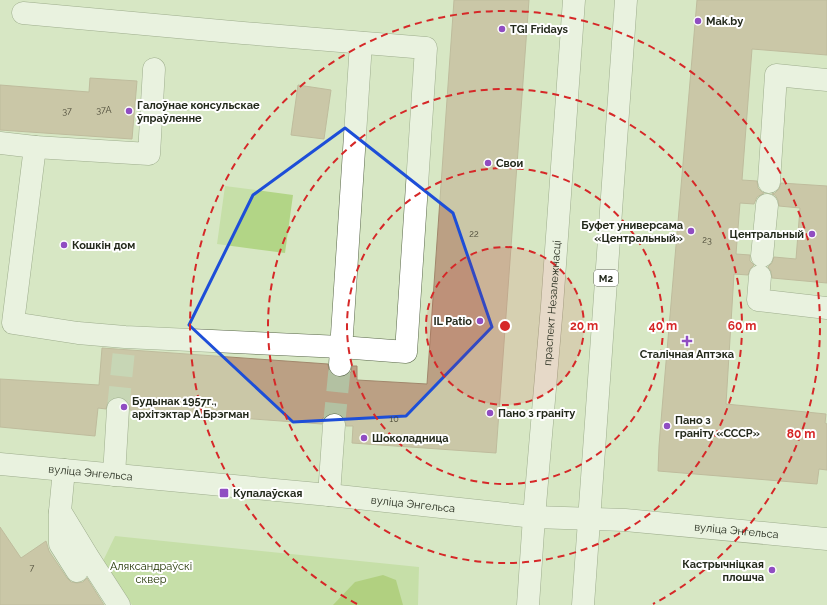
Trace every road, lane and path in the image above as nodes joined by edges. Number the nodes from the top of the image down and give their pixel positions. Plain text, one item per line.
1 (574, 0) edge
2 (626, 0) edge
3 (23, 13) dead end
4 (361, 43) junction
5 (154, 69) dead end
6 (827, 80) edge
7 (0, 143) edge
8 (35, 147) junction
9 (768, 182) dead end
10 (767, 206) dead end
11 (827, 308) edge
12 (340, 356) junction
13 (118, 410) tunnel mouth
14 (334, 425) tunnel mouth
15 (0, 464) edge
16 (64, 470) junction
17 (114, 475) junction
18 (329, 495) junction
19 (60, 510) junction
20 (534, 517) junction
21 (588, 520) junction
22 (827, 539) edge
23 (77, 571) dead end
24 (120, 605) edge
25 (528, 605) edge
26 (583, 605) edge

1 - 20 main road, праспект Незалежнасці
2 - 21 main road, М2
3 - 4 main road
4 - 12 main road
4 - 12 main road
5 - 8 main road
6 - 9 main road
7 - 8 main road
8 - 12 main road
10 - 11 main road
13 - 17 main road
14 - 18 main road
15 - 16 main road, вуліца Энгельса
16 - 17 main road, вуліца Энгельса
16 - 19 main road
17 - 18 main road, вуліца Энгельса
18 - 20 main road, вуліца Энгельса
19 - 23 main road
19 - 24 main road
20 - 21 main road, вуліца Энгельса
20 - 25 main road, праспект Незалежнасці
21 - 22 main road, вуліца Энгельса
21 - 26 main road, М2

